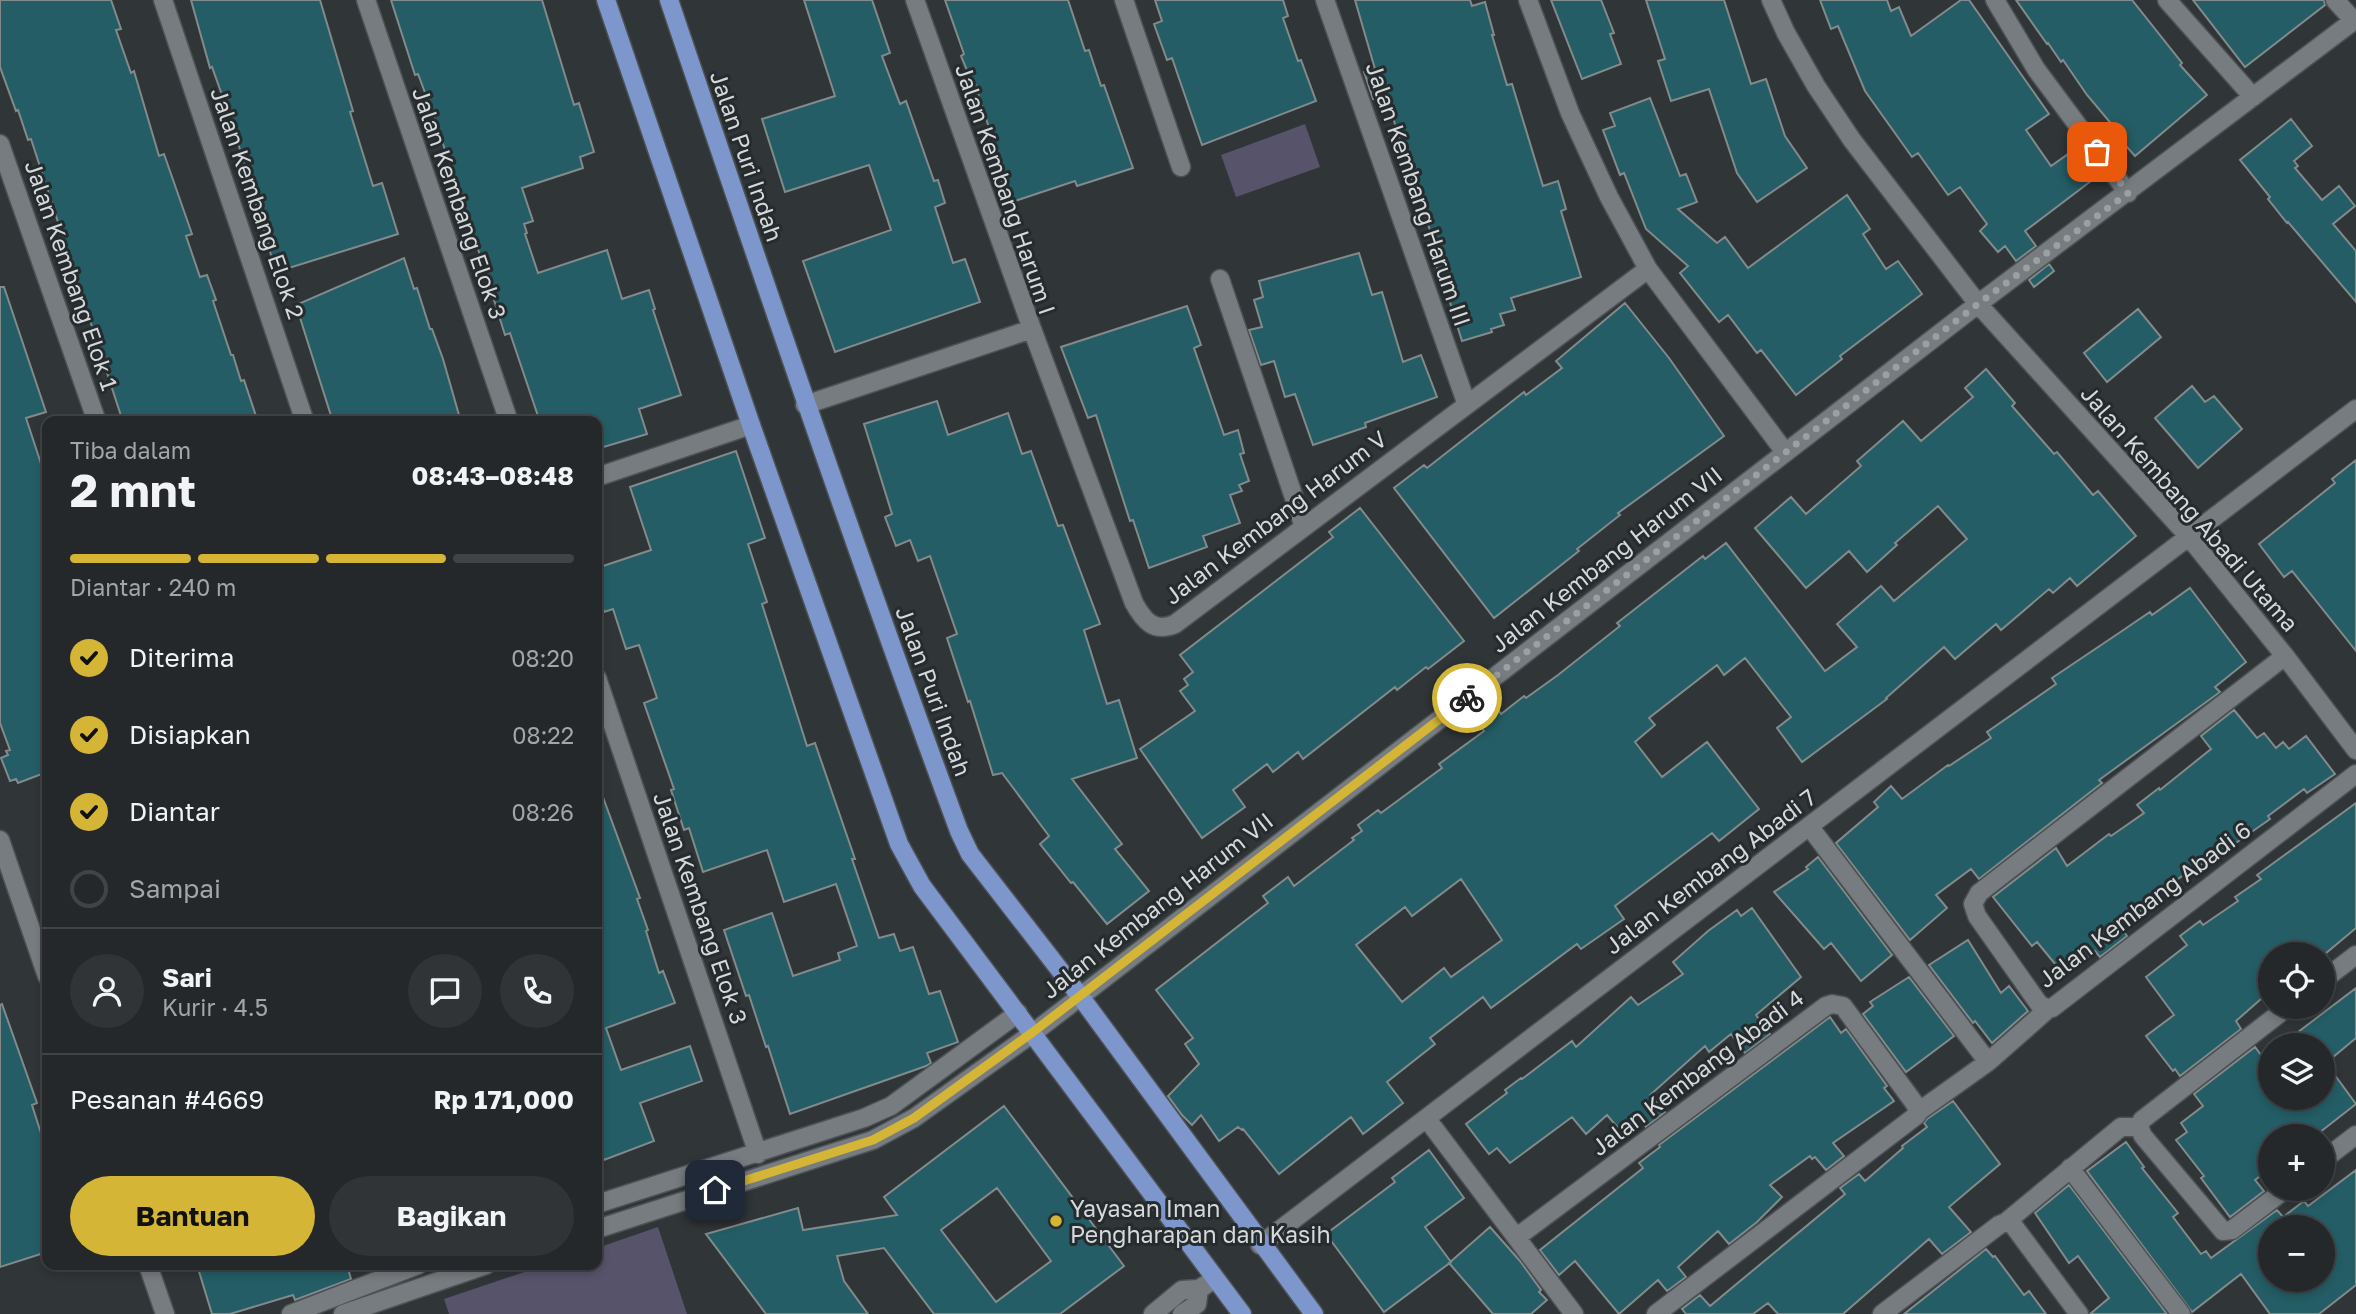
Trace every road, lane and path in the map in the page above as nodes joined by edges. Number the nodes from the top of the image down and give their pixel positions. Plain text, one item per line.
1 (163, 0) edge
2 (366, 0) edge
3 (606, 0) edge
4 (669, 0) edge
5 (915, 0) edge
6 (1124, 0) edge
7 (1325, 0) edge
8 (1528, 0) edge
9 (1771, 0) edge
10 (1995, 0) edge
11 (2167, 0) edge
12 (2334, 0) edge
13 (2355, 20) edge
14 (2253, 97) junction
15 (0, 144) edge
16 (1181, 167) dead end
17 (2128, 193) junction
18 (1648, 269) junction
19 (1220, 279) dead end
20 (1978, 304) junction
21 (1032, 329) junction
22 (805, 405) junction
23 (1467, 405) junction
24 (2356, 410) edge
25 (95, 416) edge
26 (303, 416) edge
27 (507, 416) edge
28 (751, 425) junction
29 (1785, 452) junction
30 (602, 475) edge
31 (1304, 527) junction
32 (2189, 537) junction
33 (2285, 656) junction
34 (602, 693) edge
35 (2356, 750) edge
36 (2356, 774) edge
37 (1809, 826) junction
38 (0, 840) edge
39 (2356, 955) edge
40 (42, 962) edge
41 (2335, 971) edge
42 (1080, 996) junction
43 (2048, 1009) junction
44 (1018, 1013) junction
45 (2272, 1019) edge
46 (1033, 1032) junction
47 (1988, 1062) junction
48 (1918, 1112) junction
49 (864, 1118) junction
50 (1427, 1119) junction
51 (2139, 1128) junction
52 (2356, 1135) edge
53 (873, 1140) junction
54 (2335, 1151) edge
55 (758, 1154) junction
56 (2070, 1168) junction
57 (2270, 1201) edge
58 (602, 1202) edge
59 (2006, 1222) junction
60 (602, 1227) edge
61 (1517, 1237) junction
62 (1260, 1245) junction
63 (150, 1270) edge
64 (420, 1270) edge
65 (471, 1270) edge
66 (385, 1274) edge
67 (1216, 1279) junction
68 (425, 1285) junction
69 (1199, 1289) junction
70 (383, 1300) junction
71 (165, 1314) edge
72 (291, 1314) edge
73 (343, 1314) edge
74 (1153, 1314) edge
75 (1182, 1314) edge
76 (1242, 1314) edge
77 (1314, 1314) edge
78 (1574, 1314) edge
79 (1656, 1314) edge
80 (1882, 1314) edge
81 (2079, 1314) edge
82 (2181, 1314) edge

1 - 26 street, Jalan Kembang Elok 2
2 - 27 street, Jalan Kembang Elok 3
3 - 28 main road
4 - 22 main road, Jalan Puri Indah
5 - 21 street, Jalan Kembang Harum I
6 - 16 street
7 - 23 street, Jalan Kembang Harum III
8 - 18 street
9 - 20 street, Jalan Kembang Abadi Utama
10 - 17 street
11 - 14 street
12 - 13 street
13 - 14 street, Jalan Kembang Harum VII
14 - 17 street, Jalan Kembang Harum VII
15 - 25 street, Jalan Kembang Elok 1
17 - 20 street, Jalan Kembang Harum VII
18 - 23 street, Jalan Kembang Harum V
18 - 29 street
19 - 31 street
20 - 29 street, Jalan Kembang Harum VII
20 - 32 street, Jalan Kembang Abadi Utama
21 - 22 street, Jalan Kembang Harum I
21 - 31 street, Jalan Kembang Harum V
22 - 42 main road, Jalan Puri Indah
23 - 31 street, Jalan Kembang Harum V
24 - 32 street, Jalan Kembang Abadi 7
28 - 30 street
28 - 44 main road
29 - 42 street, Jalan Kembang Harum VII
32 - 33 street, Jalan Kembang Abadi Utama
32 - 37 street, Jalan Kembang Abadi 7
33 - 35 street, Jalan Kembang Abadi Utama
33 - 43 street, Jalan Kembang Abadi 6
34 - 55 street, Jalan Kembang Elok 3
36 - 43 street, Jalan Kembang Abadi 6
37 - 47 street
37 - 50 street, Jalan Kembang Abadi 7
38 - 40 street
39 - 41 street
42 - 46 street, Jalan Kembang Harum VII
42 - 62 main road, Jalan Puri Indah
43 - 47 street
44 - 46 main road
44 - 49 street
45 - 51 street
46 - 53 street, Jalan Kembang Harum VII
46 - 67 main road
47 - 48 street
48 - 61 street, Jalan Kembang Abadi 4
48 - 79 street
49 - 53 street
49 - 55 street
50 - 61 street
50 - 62 street, Jalan Kembang Abadi 7
51 - 56 street
51 - 57 street
52 - 54 street
53 - 60 street, Jalan Kembang Harum VII
55 - 58 street
56 - 59 street
56 - 82 street
59 - 80 street
59 - 81 street
61 - 78 street
62 - 77 main road, Jalan Puri Indah
63 - 71 street
64 - 68 street
65 - 68 street
66 - 70 street
66 - 72 street
67 - 69 street
67 - 76 main road
68 - 70 street
69 - 74 street
69 - 75 street
70 - 73 street

